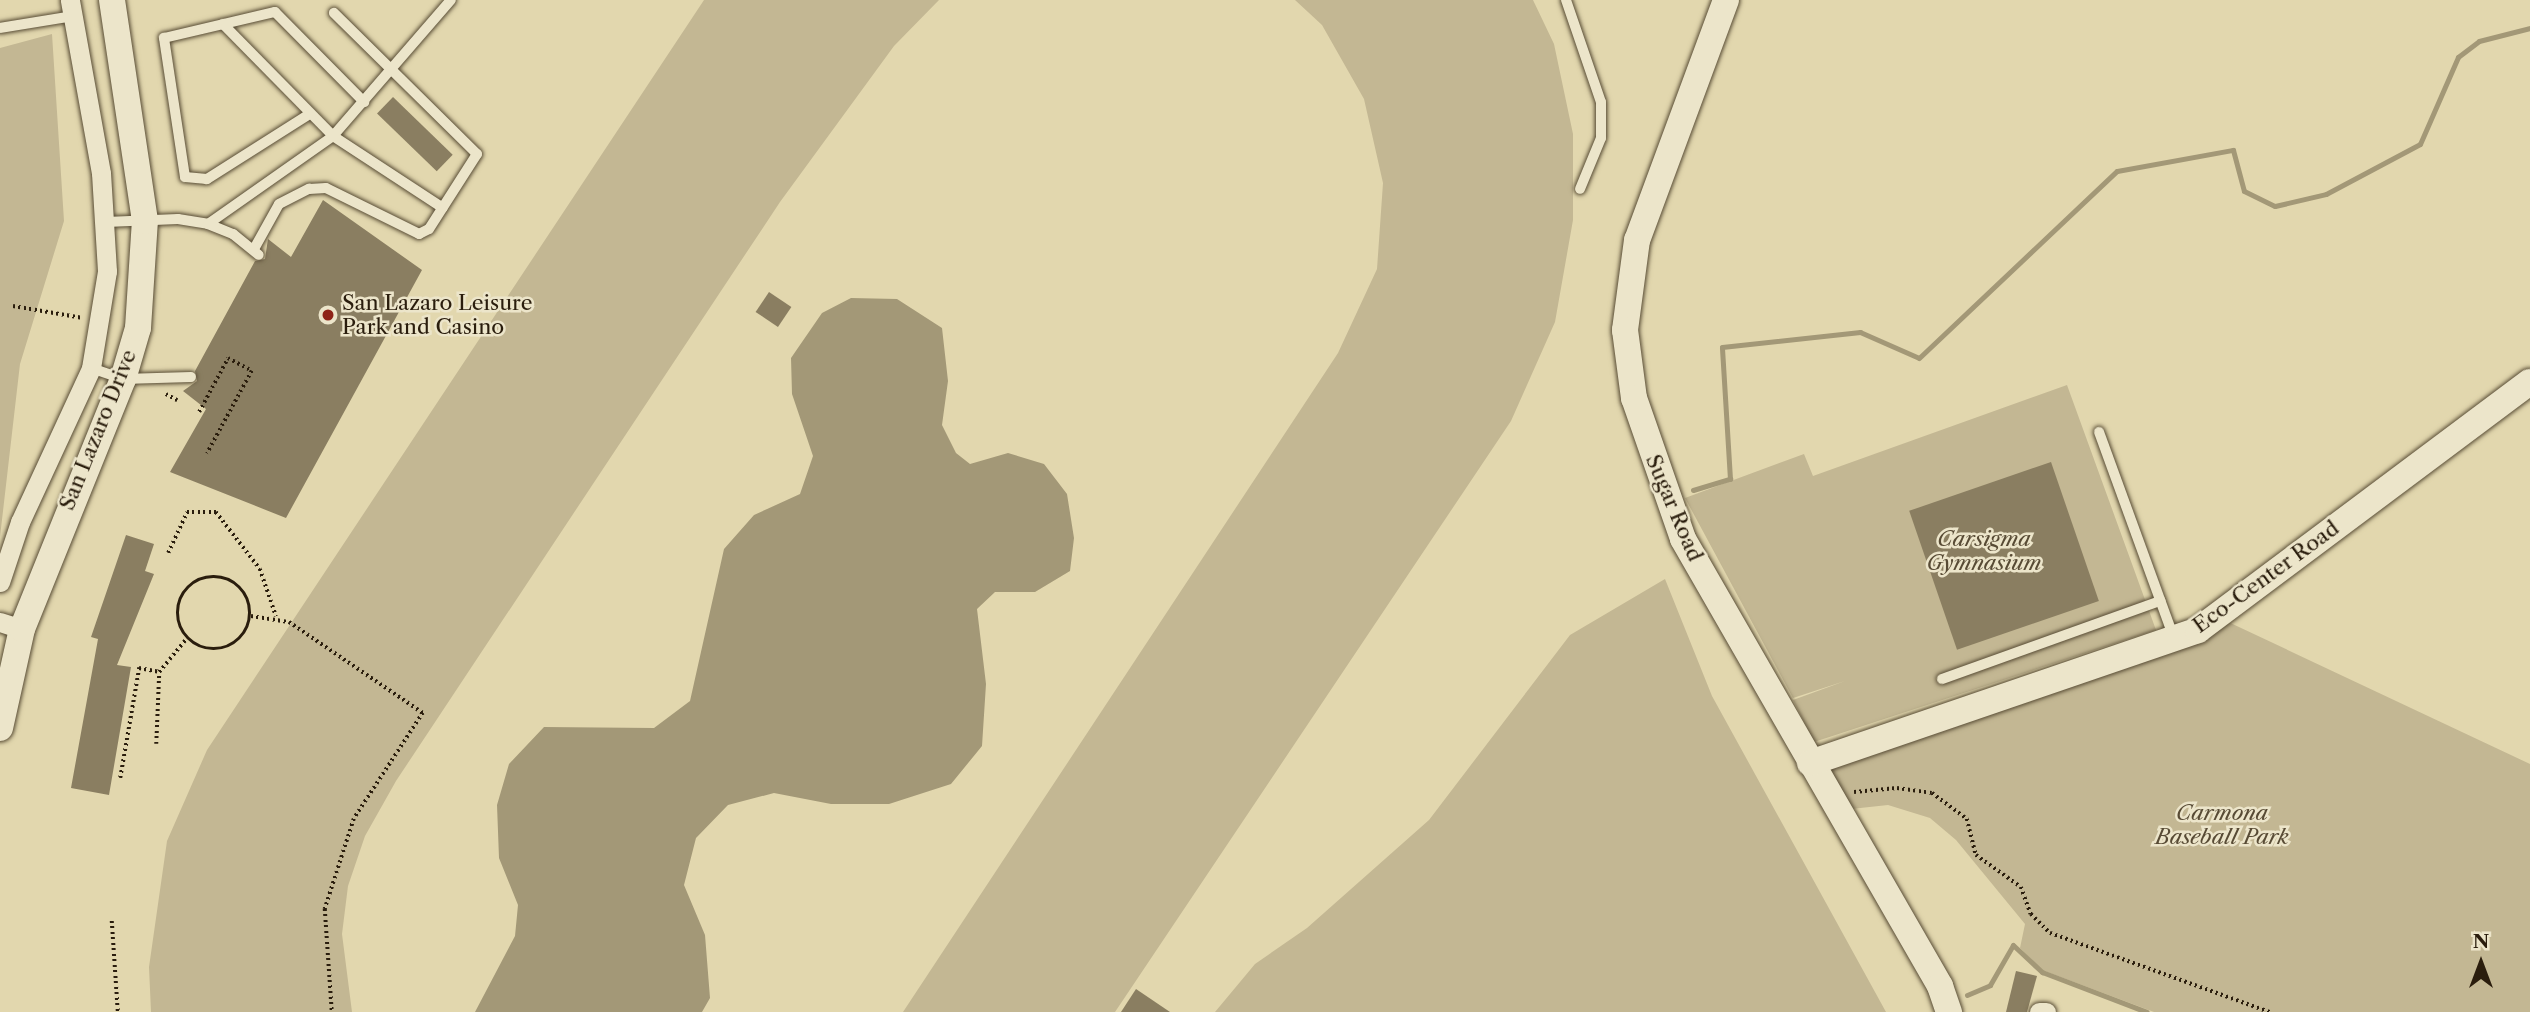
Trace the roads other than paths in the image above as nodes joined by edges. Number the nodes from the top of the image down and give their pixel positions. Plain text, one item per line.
1 (112, 0) edge
2 (451, 0) edge
3 (1566, 0) edge
4 (1726, 0) edge
5 (72, 8) edge
6 (334, 13) dead end
7 (223, 24) junction
8 (0, 28) edge
9 (395, 69) junction
10 (364, 103) junction
11 (309, 115) junction
12 (333, 136) junction
13 (1580, 189) dead end
14 (443, 208) junction
15 (145, 221) junction
16 (106, 222) junction
17 (208, 224) junction
18 (91, 368) junction
19 (191, 377) dead end
20 (123, 379) junction
21 (2530, 382) edge
22 (2099, 432) dead end
23 (0, 582) edge
24 (2160, 601) junction
25 (11, 626) edge
26 (2174, 638) junction
27 (1942, 679) dead end
28 (0, 728) edge
29 (1810, 763) junction
30 (1949, 1012) edge

1 - 15 street, San Lazaro Drive
2 - 9 lane
3 - 13 lane
4 - 29 street, Sugar Road
5 - 8 lane
5 - 16 street, San Lazaro Drive
6 - 9 lane
7 - 10 lane
7 - 11 lane
7 - 11 lane
9 - 10 lane
9 - 14 lane
10 - 12 lane
11 - 12 lane
12 - 14 lane
12 - 17 lane
14 - 17 lane
15 - 16 lane
15 - 17 lane
15 - 20 street, San Lazaro Drive
16 - 18 street, San Lazaro Drive
18 - 20 lane
18 - 23 street, San Lazaro Drive
19 - 20 lane
20 - 25 street, San Lazaro Drive
21 - 26 street, Eco-Center Road
22 - 24 lane
24 - 26 lane
24 - 27 lane
25 - 28 street, San Lazaro Drive
26 - 29 street, Eco-Center Road
29 - 30 street, Sugar Road

